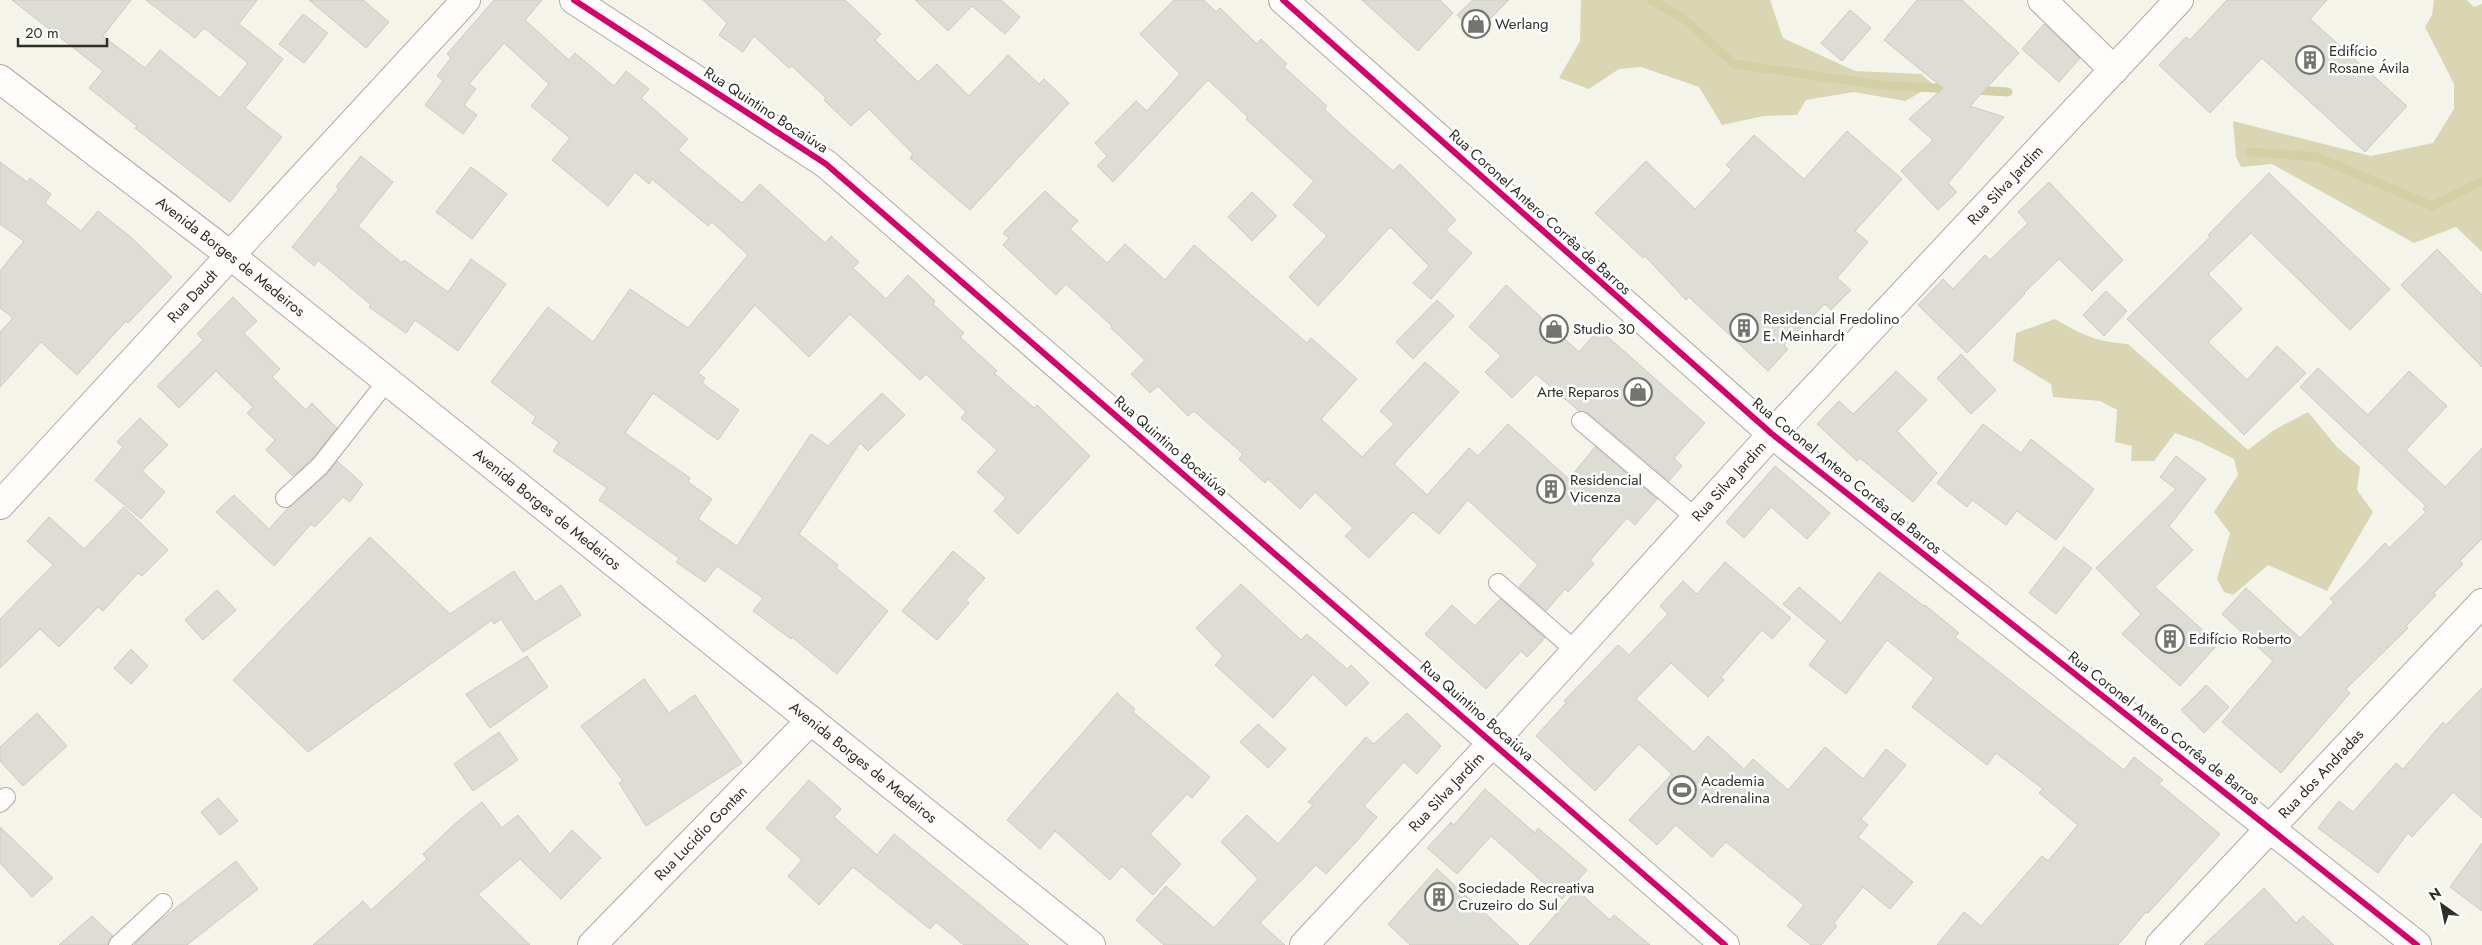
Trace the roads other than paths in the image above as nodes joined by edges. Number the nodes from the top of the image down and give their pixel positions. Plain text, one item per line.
1 (466, 0) edge
2 (574, 0) edge
3 (1283, 0) edge
4 (2042, 0) edge
5 (2179, 0) edge
6 (2114, 70) junction
7 (0, 79) edge
8 (230, 255) junction
9 (387, 381) junction
10 (1581, 421) dead end
11 (1772, 434) junction
12 (284, 498) dead end
13 (0, 505) edge
14 (1696, 518) junction
15 (1498, 583) dead end
16 (2482, 604) edge
17 (1576, 651) junction
18 (811, 720) junction
19 (1493, 742) junction
20 (2270, 828) junction
21 (163, 903) dead end
22 (118, 945) edge
23 (592, 945) edge
24 (1092, 945) edge
25 (1304, 945) edge
26 (1726, 945) edge
27 (2160, 945) edge
28 (2417, 945) edge

1 - 8 street, Rua Daudt
2 - 19 street, Rua Quintino Bocaiúva
3 - 11 street, Rua Coronel Antero Corrêa de Barros
4 - 6 street
5 - 6 street, Rua Silva Jardim
6 - 11 street, Rua Silva Jardim
7 - 8 street, Avenida Borges de Medeiros
8 - 9 street, Avenida Borges de Medeiros
8 - 13 street, Rua Daudt
9 - 12 lane
9 - 18 street, Avenida Borges de Medeiros
10 - 14 lane
11 - 14 street, Rua Silva Jardim
11 - 20 street, Rua Coronel Antero Corrêa de Barros
14 - 17 street, Rua Silva Jardim
15 - 17 lane
16 - 20 street, Rua dos Andradas
17 - 19 street, Rua Silva Jardim
18 - 23 street, Rua Lucidio Gontan
18 - 24 street, Avenida Borges de Medeiros
19 - 25 street, Rua Silva Jardim
19 - 26 street, Rua Quintino Bocaiúva
20 - 27 street, Rua dos Andradas
20 - 28 street, Rua Coronel Antero Corrêa de Barros
21 - 22 lane

